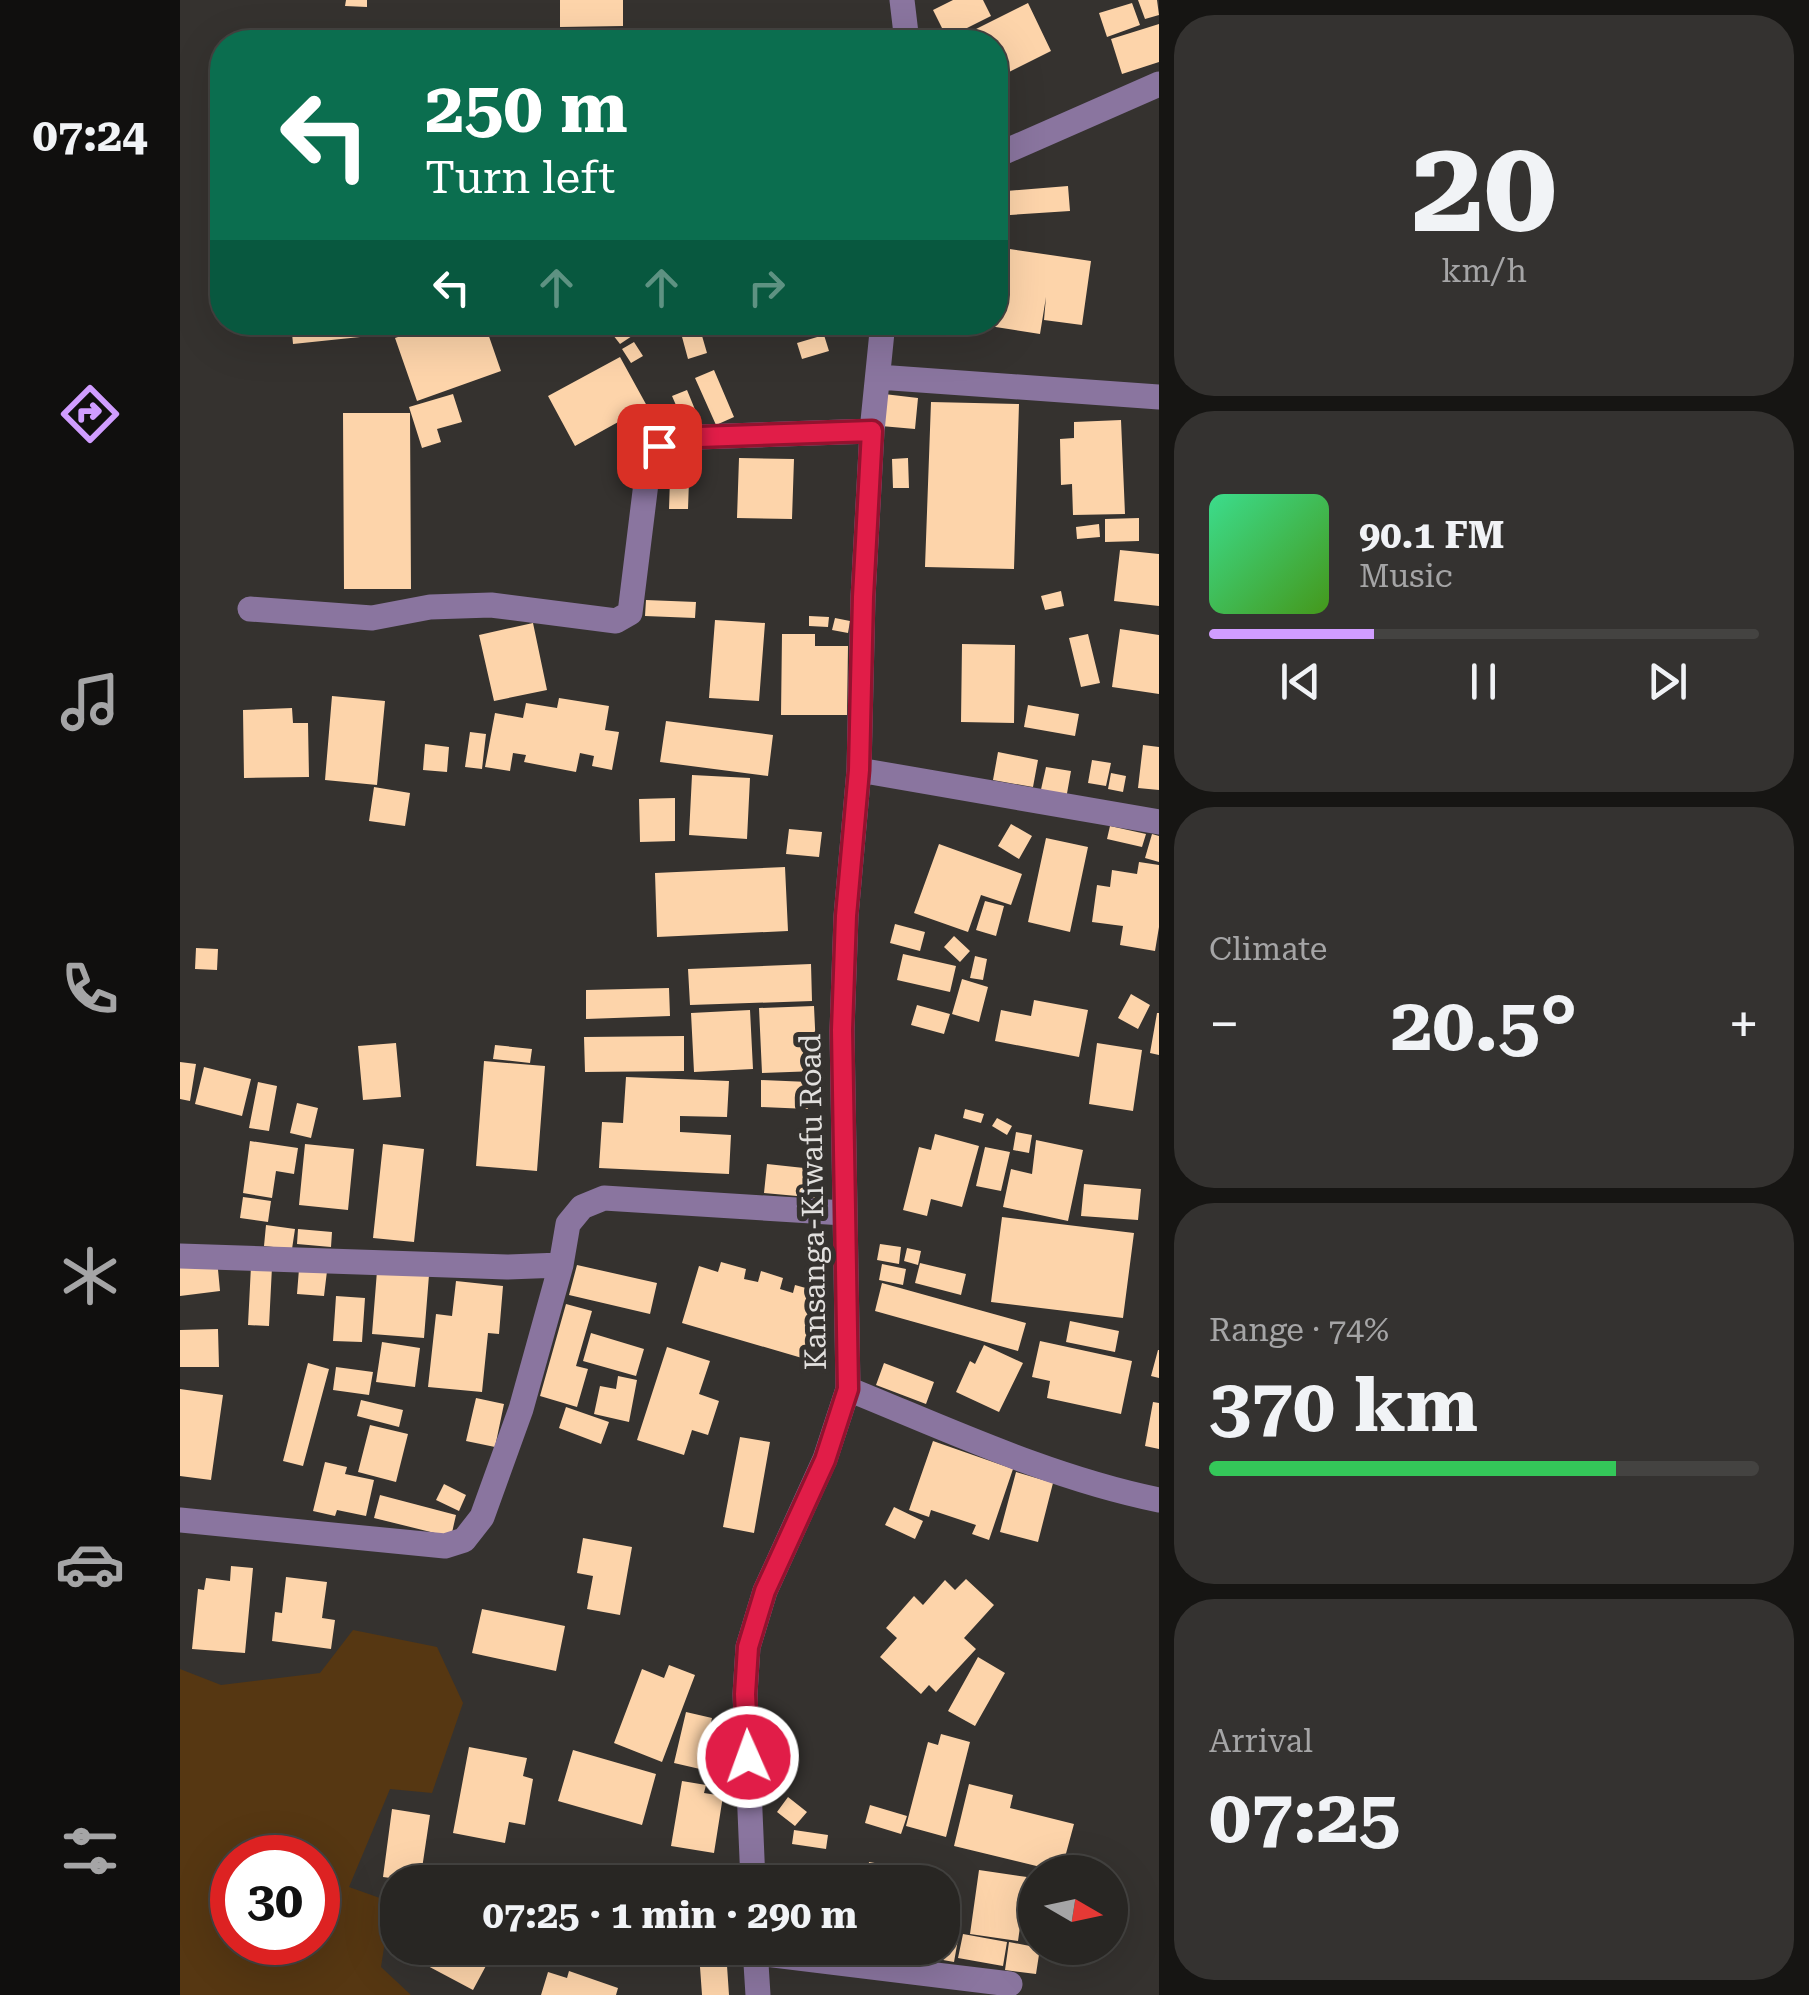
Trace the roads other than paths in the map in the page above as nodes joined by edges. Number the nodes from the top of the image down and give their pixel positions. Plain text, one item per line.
1 (902, 0) edge
2 (906, 30) edge
3 (1159, 84) edge
4 (1008, 150) edge
5 (882, 335) edge
6 (878, 377) junction
7 (1159, 397) edge
8 (872, 431) junction
9 (250, 609) dead end
10 (859, 770) junction
11 (1159, 822) edge
12 (844, 1213) junction
13 (180, 1256) edge
14 (561, 1265) junction
15 (848, 1389) junction
16 (1159, 1500) edge
17 (180, 1520) edge
18 (752, 1865) edge
19 (756, 1965) edge
20 (868, 1965) edge
21 (1010, 1984) dead end
22 (758, 1995) edge

1 - 2 street
3 - 4 street
5 - 6 street, Kansanga-Kiwafu Road
6 - 7 street
6 - 8 street, Kansanga-Kiwafu Road
8 - 9 street
8 - 10 street, Kansanga-Kiwafu Road
10 - 11 street
10 - 12 street, Kansanga-Kiwafu Road
12 - 14 street
12 - 15 street, Kansanga-Kiwafu Road
13 - 14 street
14 - 17 street
15 - 16 street
15 - 18 street, Kansanga-Kiwafu Road
19 - 22 street
20 - 21 street

